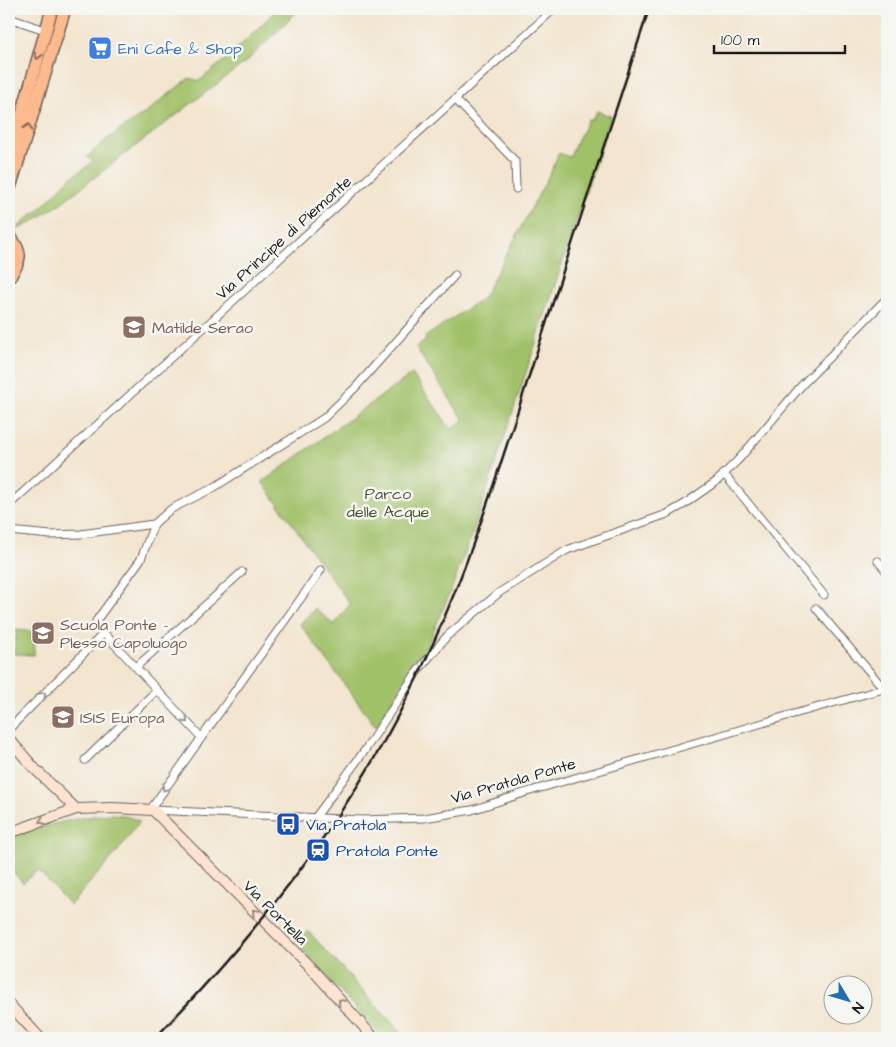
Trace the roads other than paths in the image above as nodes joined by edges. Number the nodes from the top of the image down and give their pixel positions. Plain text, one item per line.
1 (52, 9) edge
2 (65, 9) edge
3 (554, 9) edge
4 (9, 18) edge
5 (46, 30) junction
6 (455, 99) junction
7 (9, 159) edge
8 (516, 189) dead end
9 (9, 191) edge
10 (9, 236) edge
11 (10, 274) edge
12 (455, 275) dead end
13 (887, 298) edge
14 (724, 474) junction
15 (9, 505) edge
16 (154, 524) junction
17 (9, 531) edge
18 (878, 561) dead end
19 (321, 570) dead end
20 (242, 572) dead end
21 (887, 572) edge
22 (824, 595) dead end
23 (816, 608) dead end
24 (104, 633) junction
25 (136, 667) junction
26 (885, 689) edge
27 (157, 690) junction
28 (9, 729) edge
29 (201, 738) junction
30 (9, 739) edge
31 (85, 760) dead end
32 (76, 809) junction
33 (152, 810) junction
34 (315, 818) junction
35 (9, 833) edge
36 (9, 1004) edge
37 (40, 1038) edge
38 (374, 1038) edge

1 - 5 main road
9 -> 2 main road
3 - 6 street, Via Principe di Piemonte
4 - 5 street
5 -> 7 main road
6 - 8 street
6 - 15 street, Via Principe di Piemonte
10 - 11 main road
12 - 16 street
13 - 14 street
14 - 22 street
14 - 34 street
16 - 17 street
16 - 24 street
18 - 21 street
19 - 29 street
20 - 25 street
23 - 26 street
24 - 25 street
28 -> 24 street
25 - 27 street
26 - 34 street, Via Pratola Ponte
27 -> 29 street
27 - 31 street
29 -> 33 street
30 - 32 main road
32 - 33 main road, Via Pratola Ponte
32 -> 35 main road, Via Pratola Ponte
33 - 34 street, Via Pratola Ponte
38 -> 33 main road, Via Portella
36 - 37 main road

